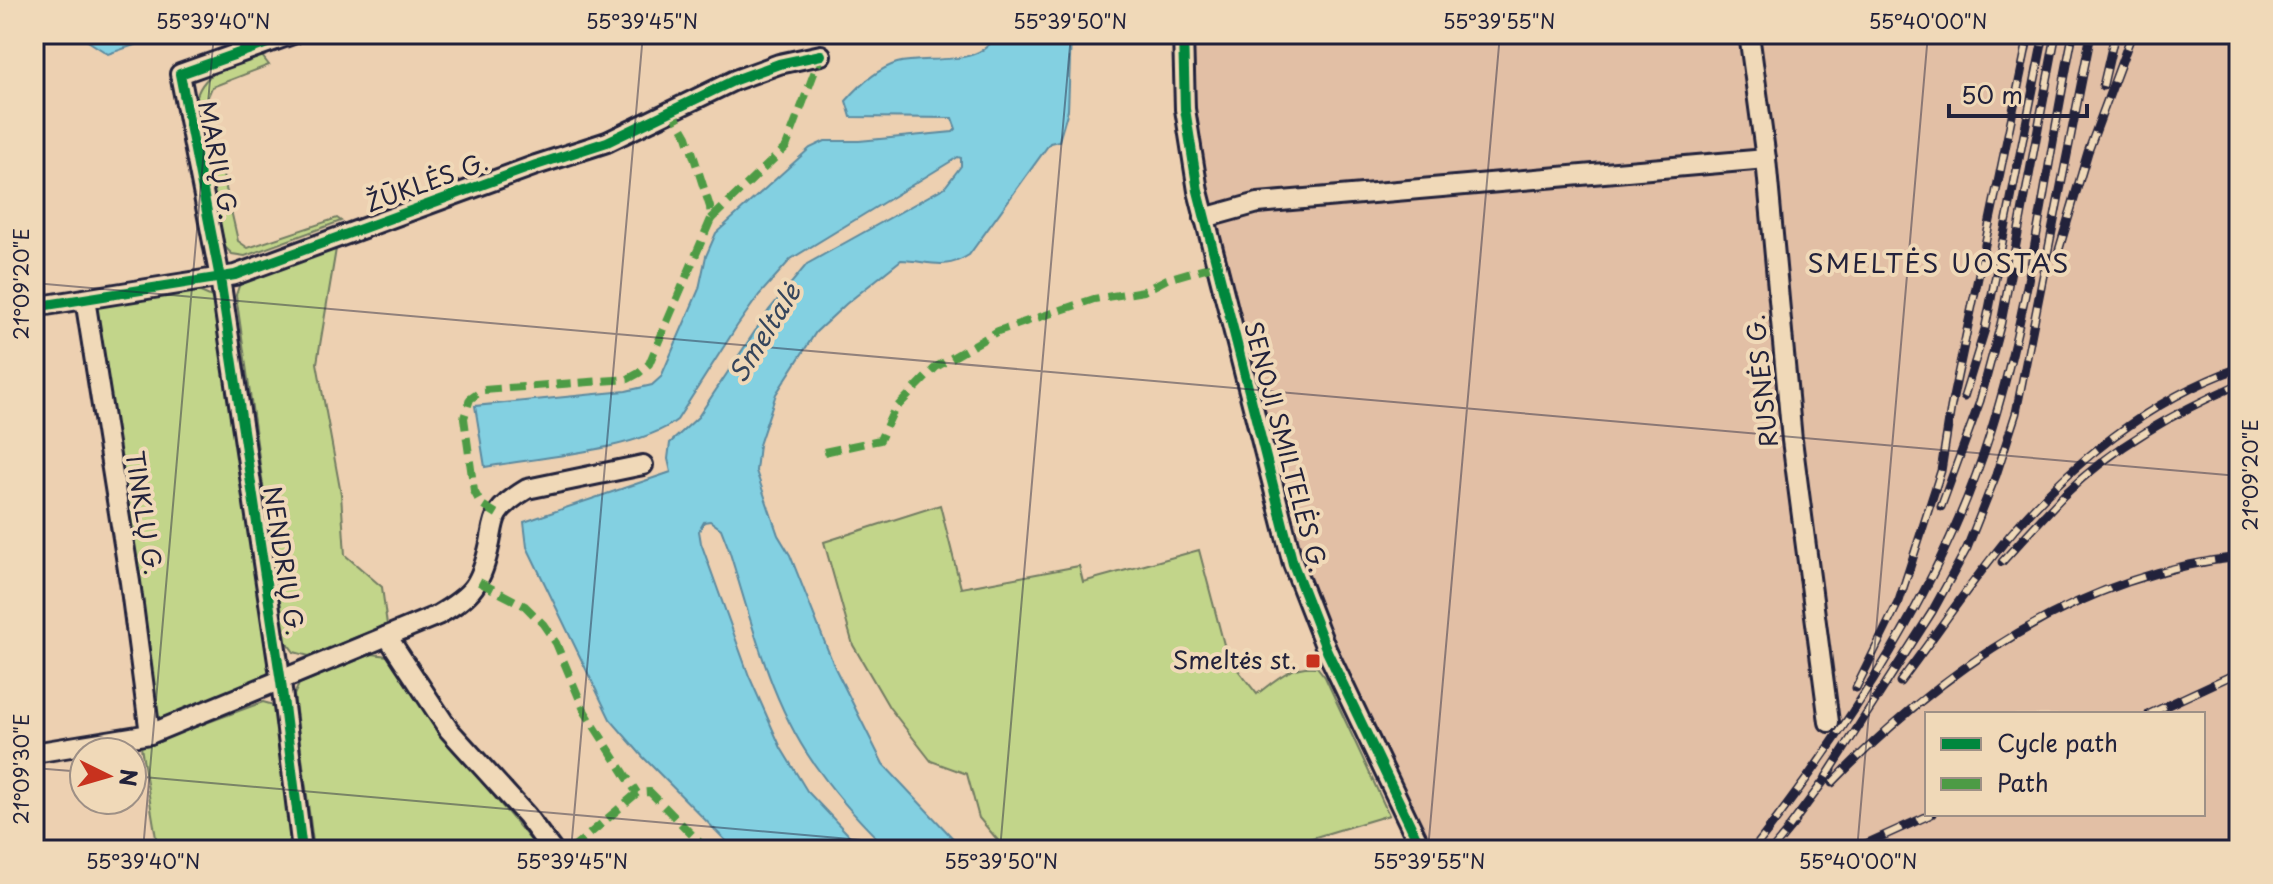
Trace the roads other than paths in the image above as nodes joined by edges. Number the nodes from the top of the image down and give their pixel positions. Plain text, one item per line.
1 (293, 34) edge
2 (1183, 34) edge
3 (1749, 34) edge
4 (821, 55) dead end
5 (1766, 159) junction
6 (1204, 218) junction
7 (220, 278) junction
8 (85, 299) junction
9 (34, 307) edge
10 (643, 465) dead end
11 (387, 636) junction
12 (281, 682) junction
13 (1829, 722) dead end
14 (150, 734) junction
15 (34, 753) edge
16 (302, 850) edge
17 (552, 850) edge
18 (1422, 850) edge

1 - 7 street, MARIŲ G.
2 - 6 street, SENOJI SMILTELĖS G.
3 - 5 street, RUSNĖS G.
4 - 7 street, ŽŪKLĖS G.
5 - 6 street
5 - 13 street, RUSNĖS G.
6 - 18 street, SENOJI SMILTELĖS G.
7 - 8 street, ŽŪKLĖS G.
7 - 12 street, NENDRIŲ G.
8 - 9 street, ŽŪKLĖS G.
8 - 14 street, TINKLŲ G.
10 - 11 street
11 - 12 street
11 - 17 street
12 - 14 street
12 - 16 street, NENDRIŲ G.
14 - 15 street

